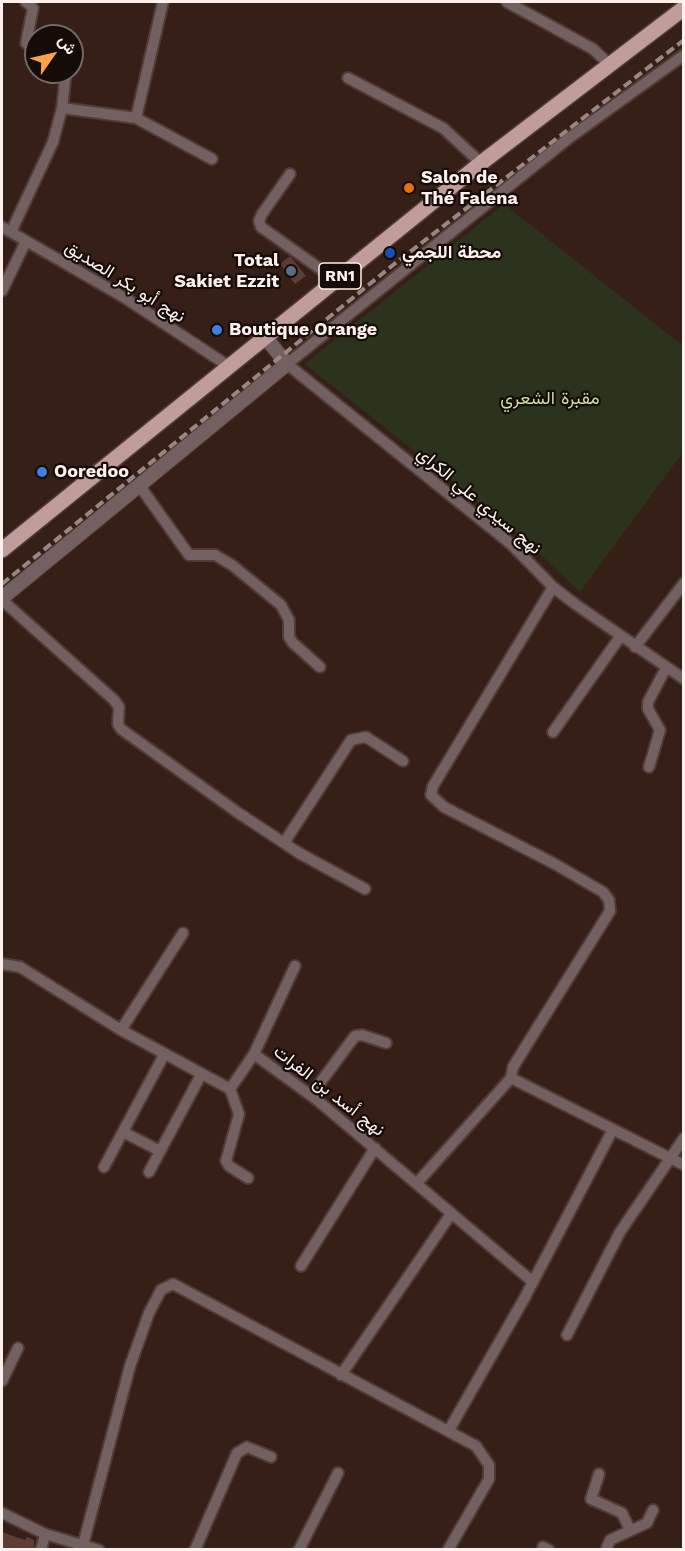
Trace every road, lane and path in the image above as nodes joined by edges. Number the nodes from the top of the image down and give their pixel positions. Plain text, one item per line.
1 (26, 2) edge
2 (163, 2) edge
3 (507, 2) edge
4 (684, 8) edge
5 (30, 24) edge
6 (684, 55) edge
7 (609, 64) junction
8 (348, 78) dead end
9 (65, 84) edge
10 (63, 108) junction
11 (136, 118) junction
12 (212, 159) dead end
13 (481, 163) junction
14 (290, 174) dead end
15 (6, 230) edge
16 (26, 241) junction
17 (336, 280) junction
18 (2, 291) edge
19 (266, 338) junction
20 (287, 364) junction
21 (230, 366) junction
22 (139, 486) junction
23 (2, 550) edge
24 (684, 583) edge
25 (553, 587) junction
26 (2, 599) edge
27 (620, 637) junction
28 (635, 647) junction
29 (321, 667) dead end
30 (666, 668) junction
31 (684, 679) edge
32 (553, 732) dead end
33 (403, 761) dead end
34 (649, 767) dead end
35 (284, 843) junction
36 (365, 889) dead end
37 (183, 933) dead end
38 (2, 964) edge
39 (295, 966) dead end
40 (121, 1030) junction
41 (386, 1043) dead end
42 (254, 1054) junction
43 (164, 1055) junction
44 (201, 1075) junction
45 (511, 1078) junction
46 (230, 1089) junction
47 (311, 1095) junction
48 (612, 1131) junction
49 (123, 1132) junction
50 (684, 1138) edge
51 (375, 1148) junction
52 (160, 1151) junction
53 (670, 1158) junction
54 (684, 1166) edge
55 (104, 1167) dead end
56 (149, 1172) dead end
57 (248, 1178) dead end
58 (417, 1184) junction
59 (451, 1214) junction
60 (301, 1266) dead end
61 (533, 1282) junction
62 (567, 1335) dead end
63 (18, 1348) dead end
64 (341, 1375) junction
65 (2, 1381) edge
66 (449, 1430) junction
67 (271, 1457) dead end
68 (339, 1473) dead end
69 (599, 1474) dead end
70 (653, 1510) dead end
71 (2, 1513) edge
72 (630, 1530) junction
73 (45, 1534) junction
74 (83, 1545) junction
75 (41, 1550) edge
76 (99, 1550) edge
77 (195, 1550) edge
78 (299, 1550) edge
79 (448, 1550) edge
80 (606, 1550) edge

1 - 5 street
2 - 11 street
3 - 7 street
4 - 7 main road, RN1
6 - 20 street
7 - 13 main road, RN1
8 - 13 street
9 - 10 street
10 - 11 street
10 - 15 street
11 - 12 street
13 - 17 main road, RN1
14 - 17 street
15 - 16 street, نهج أبو بكر الصديق
16 - 18 street
16 - 21 street, نهج أبو بكر الصديق
17 - 19 main road, RN1
19 - 20 street
19 - 21 main road, RN1
20 - 22 street
20 - 25 street, نهج سيدي علي الكراي
21 - 23 main road, RN1
22 - 26 street
22 - 29 street
24 - 28 street
25 - 27 street, نهج سيدي علي الكراي
25 - 45 street
26 - 35 street
27 - 28 street, نهج سيدي علي الكراي
27 - 32 street
28 - 30 street, نهج سيدي علي الكراي
30 - 31 street, نهج سيدي علي الكراي
30 - 34 street
33 - 35 street
35 - 36 street
37 - 40 street
38 - 40 street
39 - 42 street
40 - 43 street
41 - 47 street
42 - 46 street, نهج أسد بن الفرات
42 - 47 street, نهج أسد بن الفرات
43 - 44 street
43 - 49 street
44 - 46 street
44 - 52 street
45 - 48 street
45 - 58 street
46 - 57 street
47 - 51 street, نهج أسد بن الفرات
48 - 53 street
48 - 61 street
49 - 52 street
49 - 55 street
50 - 53 street
51 - 58 street, نهج أسد بن الفرات
51 - 60 street
52 - 56 street
53 - 54 street
53 - 62 street
58 - 59 street, نهج أسد بن الفرات
59 - 61 street, نهج أسد بن الفرات
59 - 64 street
61 - 66 street
63 - 65 street
64 - 66 street
64 - 74 street
66 - 79 street
67 - 77 street
68 - 78 street
69 - 72 street
70 - 72 street
71 - 73 street
72 - 80 street
73 - 74 street
73 - 75 street
74 - 76 street

